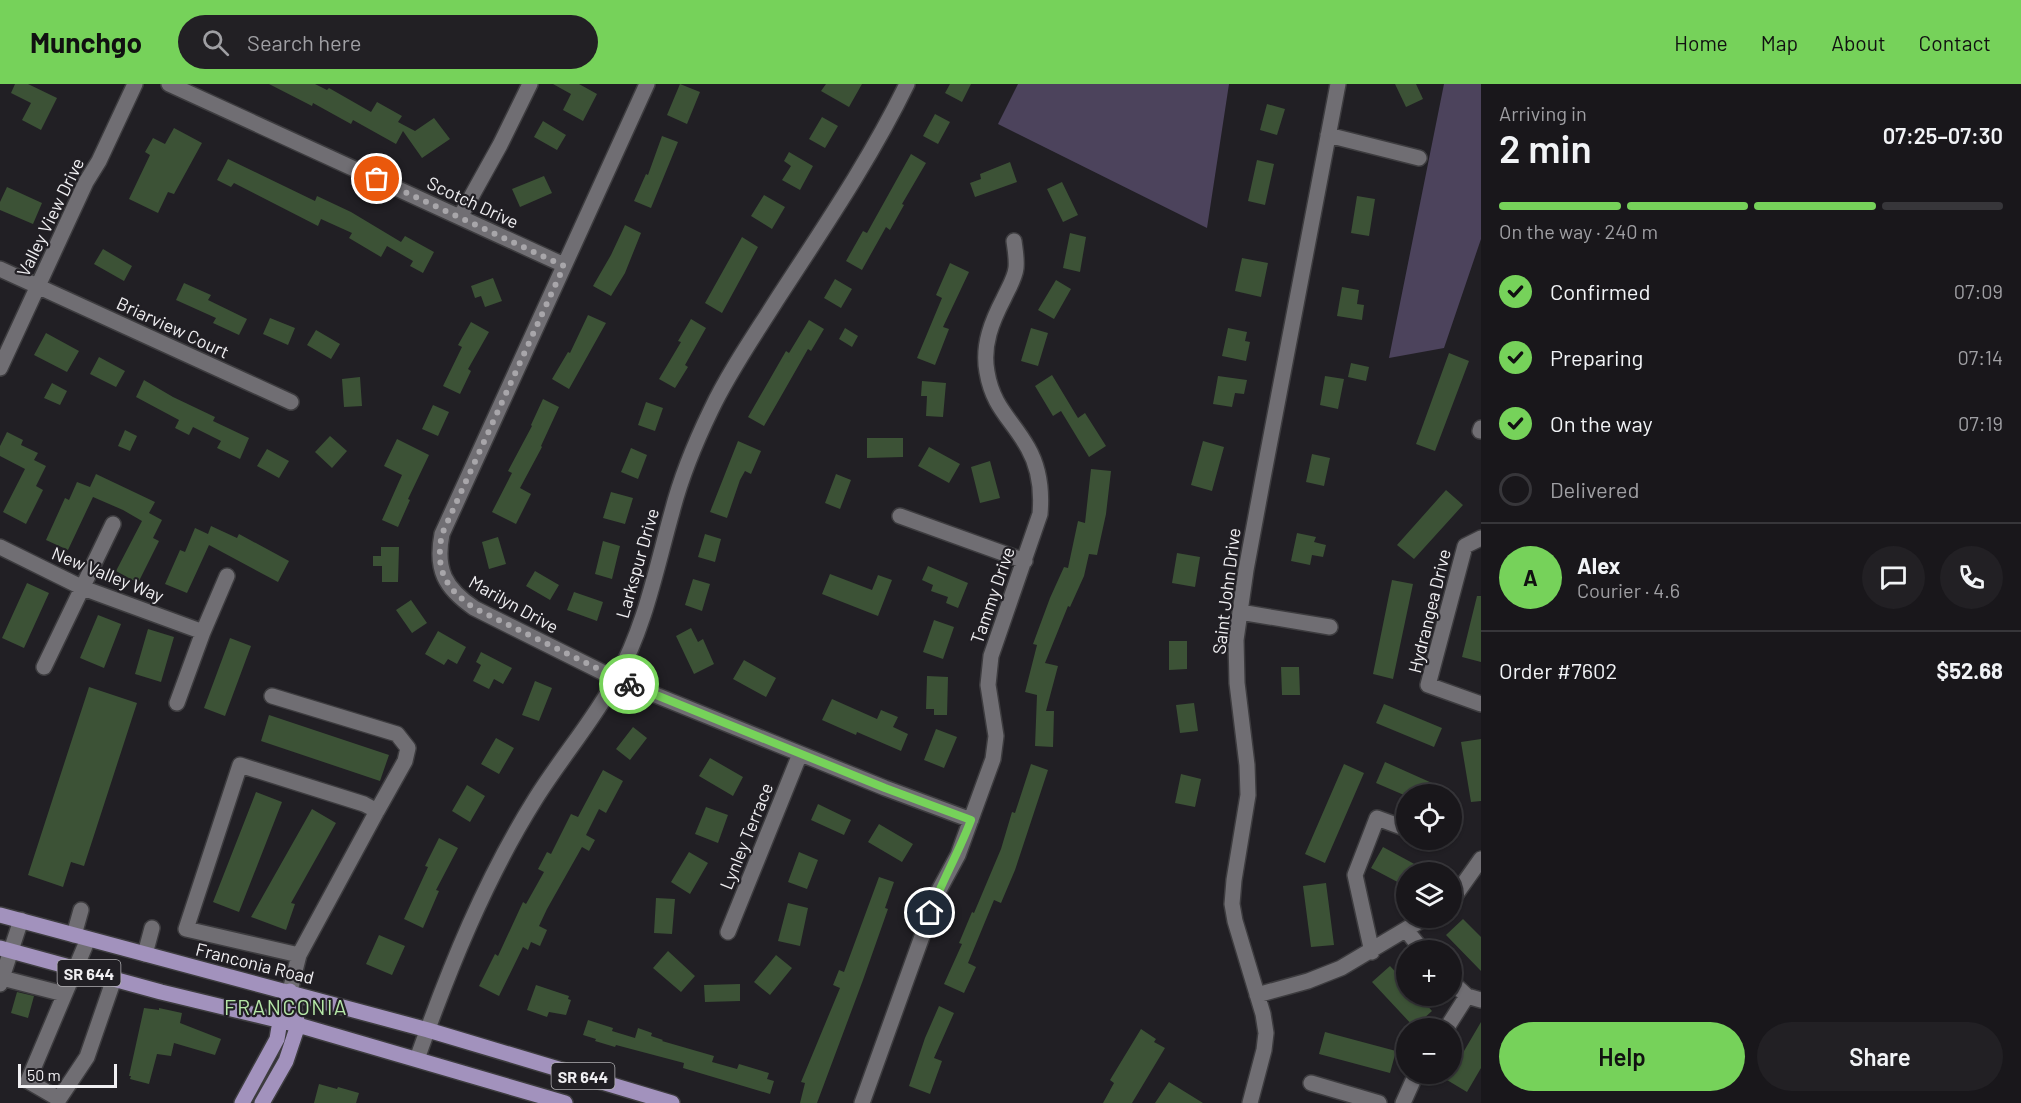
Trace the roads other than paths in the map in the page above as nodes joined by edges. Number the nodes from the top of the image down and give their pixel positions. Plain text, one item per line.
1 (135, 84) edge
2 (169, 84) edge
3 (530, 84) edge
4 (647, 84) edge
5 (907, 84) edge
6 (1338, 84) edge
7 (1328, 135) junction
8 (1419, 158) dead end
9 (460, 217) junction
10 (1014, 241) dead end
11 (564, 266) junction
12 (0, 269) edge
13 (38, 286) junction
14 (0, 368) edge
15 (291, 402) dead end
16 (900, 516) dead end
17 (113, 524) dead end
18 (1481, 538) edge
19 (0, 547) edge
20 (1025, 561) junction
21 (227, 576) dead end
22 (83, 588) junction
23 (1240, 612) junction
24 (1330, 627) dead end
25 (203, 632) junction
26 (45, 667) dead end
27 (616, 679) junction
28 (272, 696) dead end
29 (177, 703) dead end
30 (1481, 704) edge
31 (800, 754) junction
32 (377, 811) junction
33 (971, 820) junction
34 (1396, 825) edge
35 (1479, 861) edge
36 (1462, 888) edge
37 (81, 910) dead end
38 (0, 915) edge
39 (21, 920) junction
40 (152, 928) dead end
41 (1409, 928) edge
42 (1406, 930) junction
43 (728, 932) dead end
44 (81, 937) junction
45 (1414, 940) edge
46 (5, 950) edge
47 (1372, 951) junction
48 (146, 954) junction
49 (298, 955) junction
50 (75, 969) junction
51 (114, 979) junction
52 (1, 981) edge
53 (290, 992) junction
54 (64, 994) junction
55 (1257, 995) junction
56 (1474, 998) edge
57 (1456, 1018) edge
58 (280, 1021) junction
59 (298, 1025) junction
60 (428, 1030) junction
61 (417, 1059) junction
62 (1311, 1083) dead end
63 (1412, 1084) edge
64 (242, 1103) edge
65 (262, 1103) edge
66 (565, 1103) edge
67 (672, 1103) edge
68 (862, 1103) edge
69 (1250, 1103) edge
70 (1379, 1103) edge
71 (1403, 1103) edge

1 - 13 street, Valley View Drive
2 - 9 street, Scotch Drive
3 - 9 street
4 - 11 street, Marilyn Drive
5 - 27 street, Larkspur Drive
6 - 7 street, Saint John Drive
7 - 8 street
7 - 23 street, Saint John Drive
9 - 11 street, Scotch Drive
10 - 20 street, Tammy Drive
11 - 27 street, Marilyn Drive
12 - 13 street, Briarview Court
13 - 14 street, Valley View Drive
13 - 15 street, Briarview Court
16 - 20 street
17 - 22 street
18 - 30 street, Hydrangea Drive
19 - 22 street, New Valley Way
20 - 33 street, Tammy Drive
21 - 25 street
22 - 25 street, New Valley Way
22 - 26 street
23 - 24 street
23 - 55 street, Saint John Drive
25 - 29 street
27 - 31 street, Marilyn Drive
27 - 60 street, Larkspur Drive
28 - 32 street
31 - 33 street, Marilyn Drive
31 - 43 street, Lynley Terrace
32 - 49 street
32 - 49 street
33 - 68 street, Tammy Drive
34 - 47 street
35 - 36 street
37 - 44 street
38 - 39 main road, Franconia Road / SR 644
39 - 44 main road, Franconia Road / SR 644
39 - 46 street
40 - 48 street
41 - 42 street
42 - 45 street
42 - 47 street
44 - 48 main road, Franconia Road / SR 644
44 - 50 street
46 - 50 main road, SR 644
46 - 52 street
47 - 55 street
48 - 53 main road, Franconia Road / SR 644
49 - 53 street
50 - 51 main road, SR 644
50 - 54 street
51 - 54 street
51 - 58 main road, SR 644
52 - 54 street
53 - 58 main road
53 - 59 main road
53 - 60 main road, Franconia Road / SR 644
55 - 69 street, Saint John Drive
56 - 57 street
58 - 59 main road, SR 644
58 - 64 main road
59 - 61 main road, SR 644
59 - 65 main road
60 - 61 street, Larkspur Drive
60 - 67 main road, Franconia Road / SR 644
61 - 66 main road, SR 644
62 - 70 street
63 - 71 street

